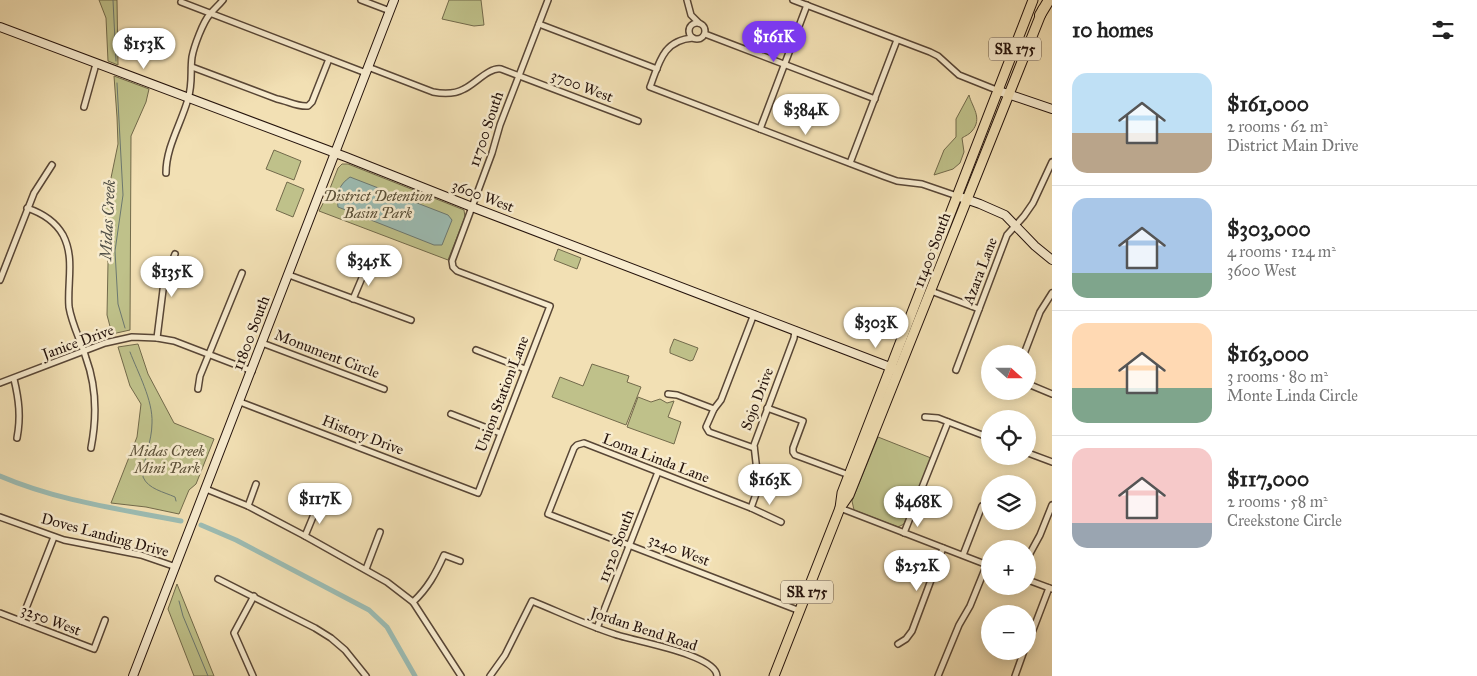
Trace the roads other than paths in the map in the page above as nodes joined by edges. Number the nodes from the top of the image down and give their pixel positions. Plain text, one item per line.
1 (223, 0) edge
2 (361, 0) edge
3 (394, 0) edge
4 (548, 0) edge
5 (687, 0) edge
6 (793, 0) edge
7 (1033, 0) edge
8 (1048, 0) edge
9 (181, 2) dead end
10 (807, 5) junction
11 (390, 11) junction
12 (210, 13) junction
13 (691, 14) junction
14 (1040, 15) joint
15 (698, 23) junction
16 (539, 24) junction
17 (0, 27) edge
18 (690, 28) junction
19 (705, 34) junction
20 (693, 38) junction
21 (680, 40) junction
22 (897, 40) junction
23 (329, 59) junction
24 (96, 64) junction
25 (784, 64) junction
26 (192, 67) junction
27 (367, 70) junction
28 (657, 70) junction
29 (518, 75) junction
30 (1003, 92) junction
31 (188, 98) junction
32 (875, 99) junction
33 (84, 107) dead end
34 (1052, 109) edge
35 (638, 121) dead end
36 (760, 129) junction
37 (336, 153) junction
38 (1052, 162) edge
39 (850, 163) junction
40 (52, 165) dead end
41 (166, 173) dead end
42 (957, 196) junction
43 (967, 200) junction
44 (472, 207) junction
45 (28, 208) junction
46 (1015, 225) junction
47 (937, 248) junction
48 (175, 254) dead end
49 (1052, 260) edge
50 (367, 266) dead end
51 (242, 272) dead end
52 (288, 275) junction
53 (0, 280) edge
54 (922, 288) junction
55 (931, 291) junction
56 (1052, 293) edge
57 (353, 299) junction
58 (550, 306) joint
59 (979, 309) junction
60 (754, 314) junction
61 (411, 320) dead end
62 (795, 330) junction
63 (157, 338) junction
64 (262, 343) junction
65 (910, 345) junction
66 (1027, 345) edge
67 (476, 350) dead end
68 (84, 351) junction
69 (210, 355) junction
70 (525, 369) junction
71 (895, 369) junction
72 (252, 370) junction
73 (956, 370) dead end
74 (14, 379) junction
75 (0, 383) edge
76 (1036, 387) edge
77 (198, 389) dead end
78 (384, 389) dead end
79 (668, 394) dead end
80 (1052, 394) edge
81 (240, 402) junction
82 (767, 408) junction
83 (714, 409) junction
84 (451, 414) dead end
85 (925, 417) dead end
86 (948, 422) junction
87 (500, 433) junction
88 (981, 435) edge
89 (17, 438) dead end
90 (91, 448) dead end
91 (754, 448) junction
92 (1036, 456) edge
93 (1052, 462) edge
94 (658, 472) junction
95 (849, 475) junction
96 (256, 484) dead end
97 (206, 489) junction
98 (478, 493) joint
99 (1052, 505) edge
100 (248, 506) junction
101 (317, 508) dead end
102 (751, 508) junction
103 (840, 508) junction
104 (981, 509) edge
105 (548, 514) joint
106 (0, 517) edge
107 (781, 522) dead end
108 (380, 532) dead end
109 (904, 533) junction
110 (305, 536) junction
111 (54, 537) junction
112 (1036, 543) edge
113 (630, 544) junction
114 (943, 548) junction
115 (963, 555) junction
116 (460, 561) dead end
117 (981, 562) edge
118 (176, 567) junction
119 (366, 569) junction
120 (218, 579) dead end
121 (981, 581) edge
122 (1036, 583) edge
123 (1050, 589) edge
124 (254, 596) junction
125 (413, 602) junction
126 (800, 611) junction
127 (0, 613) edge
128 (105, 620) dead end
129 (21, 621) junction
130 (1036, 623) edge
131 (597, 628) junction
132 (898, 644) dead end
133 (1021, 660) edge
134 (133, 676) edge
135 (253, 676) edge
136 (366, 676) edge
137 (461, 676) edge
138 (490, 676) edge
139 (717, 676) edge
140 (774, 676) edge
141 (938, 676) edge
142 (1015, 676) edge

1 - 12 street
2 - 11 street
3 - 11 main road, 11800 South
4 - 16 street, 11700 South
5 - 13 street
6 - 10 street
7 - 30 main road, 11400 South / SR 175
8 - 14 highway
9 - 12 street
10 - 22 street
10 - 25 street
11 - 27 main road, 11800 South
12 - 23 street
12 - 26 street
13 - 15 street
13 - 18 street
14 - 30 main road, 11400 South / SR 175
15 - 18 street
15 - 19 street
16 - 28 street
16 - 29 street, 11700 South
17 - 24 main road, 3600 West
18 - 20 street
18 - 21 street
19 - 20 street
19 - 25 street
20 - 21 street
21 - 28 street
22 - 30 street
22 - 32 street
23 - 26 street
23 - 27 street
24 - 31 main road, 3600 West
24 - 33 street
25 - 32 street
25 - 36 street
26 - 31 street
27 - 29 street, 3700 West
27 - 37 main road, 11800 South
28 - 36 street
29 - 35 street, 3700 West
29 - 44 street, 11700 South
30 - 34 main road
30 - 42 main road, 11400 South / SR 175
30 - 43 main road, 11400 South / SR 175
31 - 37 main road, 3600 West
31 - 41 street
32 - 39 street
36 - 39 street
37 - 44 main road, 3600 West
37 - 52 main road, 11800 South
38 - 46 street, Azara Lane
39 - 42 street
40 - 45 street
42 - 43 main road
42 - 47 main road, 11400 South / SR 175
43 - 46 main road
43 - 55 main road, 11400 South / SR 175
44 - 58 street, 11700 South
44 - 60 main road, 3600 West
45 - 53 street
45 - 68 street
46 - 49 main road
46 - 59 street, Azara Lane
47 - 54 main road, 11400 South / SR 175
47 - 55 main road
48 - 63 street
50 - 57 street
51 - 69 street
52 - 57 street
52 - 64 main road, 11800 South
54 - 65 main road
54 - 71 main road, 11400 South / SR 175
55 - 59 street
55 - 65 main road, 11400 South / SR 175
56 - 66 street
57 - 61 street
58 - 70 street, Union Station Lane
59 - 73 street, Azara Lane
60 - 62 main road, 3600 West
60 - 83 street
62 - 71 main road, 3600 West
62 - 82 street, Sojo Drive
63 - 68 street, Janice Drive
63 - 69 street, Janice Drive
64 - 72 main road, 11800 South
64 - 78 street, Monument Circle
65 - 71 main road, 11400 South / SR 175
67 - 70 street
68 - 74 street, Janice Drive
68 - 90 street
69 - 72 street, Janice Drive
69 - 77 street
70 - 87 street, Union Station Lane
71 - 95 main road, 11400 South / SR 175
71 - 103 main road, 11400 South / SR 175
72 - 81 main road, 11800 South
74 - 75 street, Janice Drive
74 - 89 street
76 - 80 street
79 - 83 street
81 - 97 main road, 11800 South
81 - 98 street, History Drive
82 - 91 street, Sojo Drive
82 - 95 street
83 - 91 street
84 - 87 street
85 - 86 street
86 - 88 street
86 - 109 street
87 - 98 street, Union Station Lane
91 - 102 street, Sojo Drive
92 - 93 street
94 - 102 street, Loma Linda Lane
94 - 105 street, Loma Linda Lane
94 - 113 street, 11520 South
95 - 103 main road, 11400 South / SR 175
96 - 100 street
97 - 100 street
97 - 118 main road, 11800 South
99 - 112 street
100 - 110 street
101 - 110 street
102 - 107 street, Loma Linda Lane
103 - 109 street
103 - 126 main road, 11400 South / SR 175
104 - 115 street
105 - 113 street, 3240 West
106 - 111 street, Doves Landing Drive
108 - 119 street
109 - 114 street
110 - 119 street
111 - 118 street, Doves Landing Drive
111 - 129 street
113 - 126 street, 3240 West
113 - 131 street, 11520 South
114 - 115 street
114 - 132 street
115 - 117 street
116 - 125 street
118 - 134 main road, 11800 South
119 - 125 street
120 - 124 street
121 - 141 street
122 - 123 street
123 - 130 street
124 - 135 street
124 - 136 street
125 - 137 street
126 - 140 main road, 11400 South / SR 175
127 - 129 street, 3250 West
128 - 129 street, 3250 West
131 - 138 street, Jordan Bend Road
131 - 139 street, Jordan Bend Road
133 - 142 street

